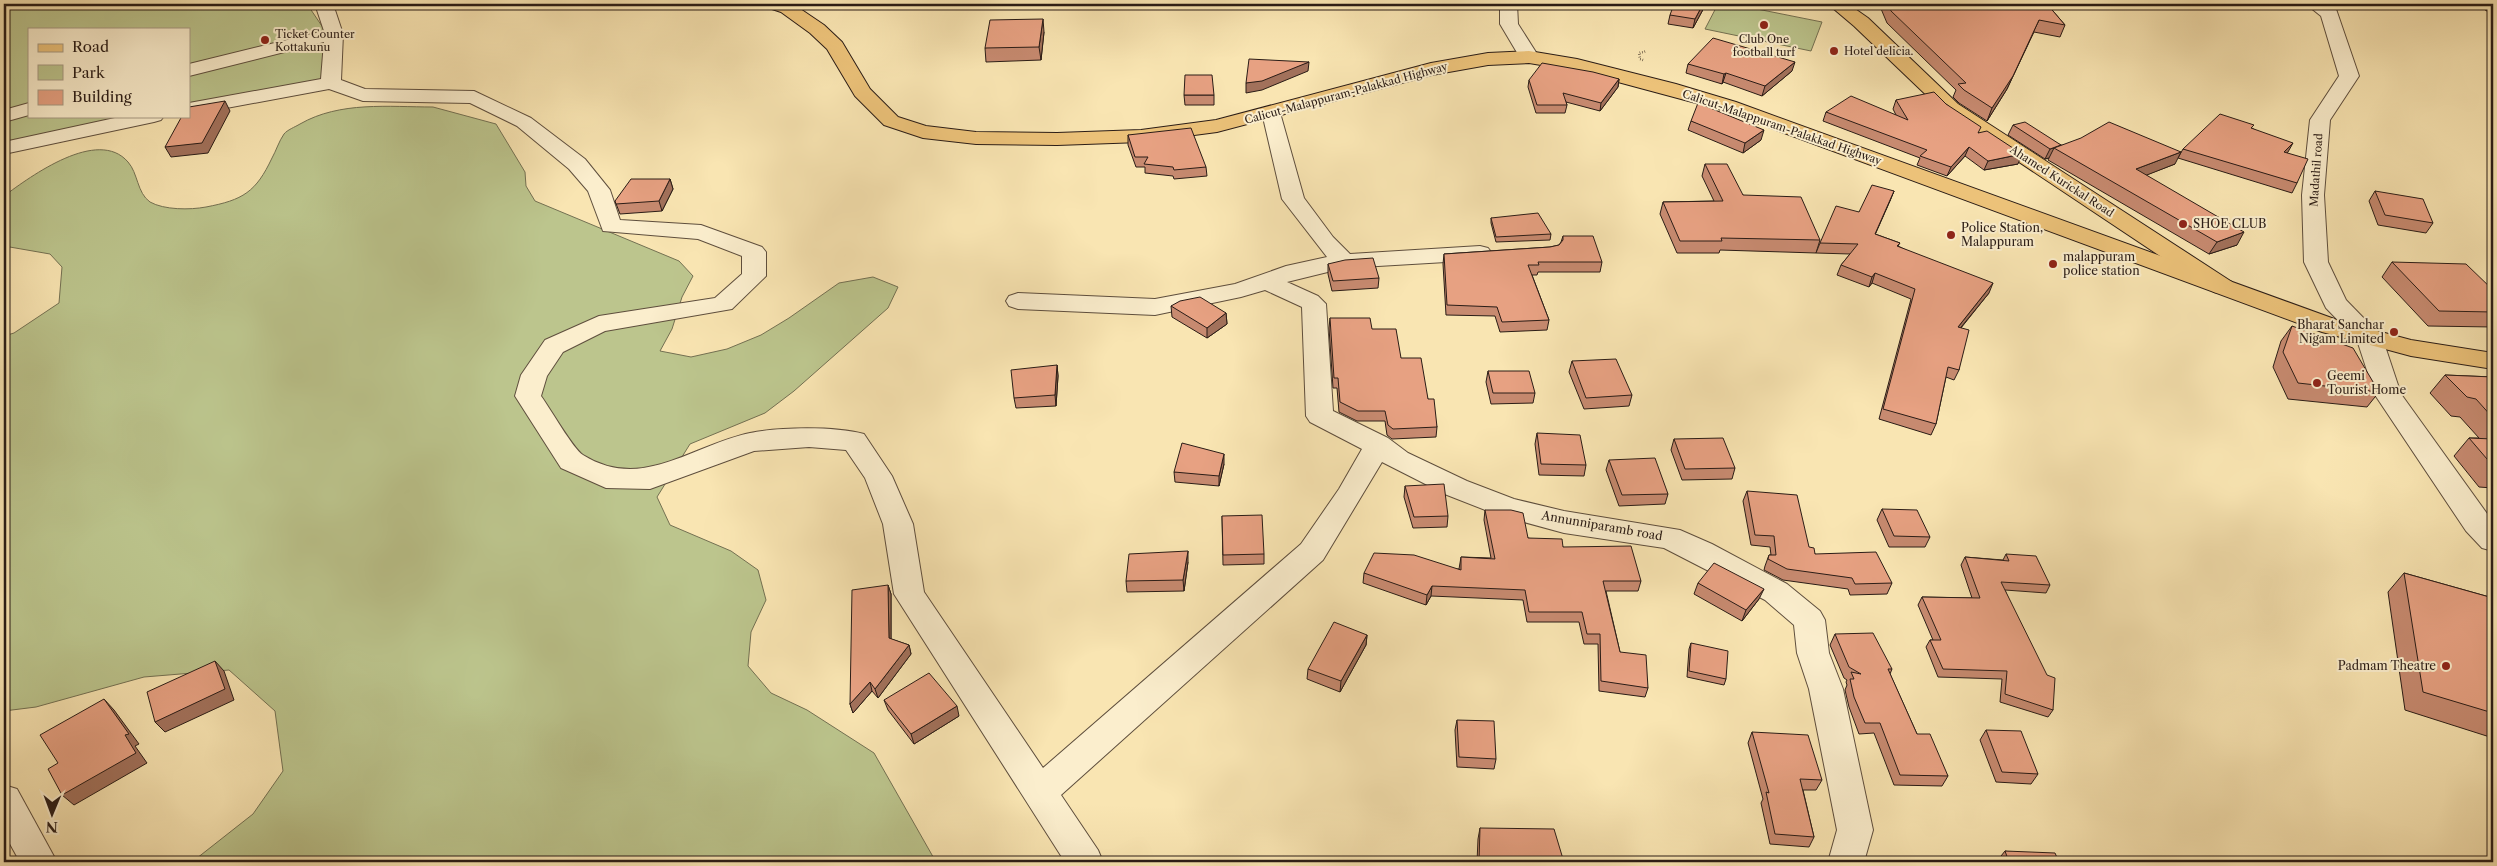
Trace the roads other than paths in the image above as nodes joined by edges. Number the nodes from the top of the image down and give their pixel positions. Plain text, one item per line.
1 (324, 4) edge
2 (775, 4) edge
3 (1500, 4) edge
4 (1837, 4) edge
5 (2314, 4) edge
6 (333, 42) junction
7 (1529, 57) junction
8 (257, 64) dead end
9 (190, 70) edge
10 (332, 83) junction
11 (190, 109) edge
12 (28, 110) edge
13 (1272, 113) junction
14 (4, 116) edge
15 (145, 118) edge
16 (4, 148) edge
17 (1499, 252) edge
18 (1344, 261) junction
19 (1275, 278) junction
20 (2226, 290) junction
21 (1018, 301) dead end
22 (2370, 337) junction
23 (2493, 361) edge
24 (1378, 445) junction
25 (2493, 540) edge
26 (1040, 792) junction
27 (4, 800) edge
28 (39, 862) edge
29 (1085, 862) edge
30 (1846, 862) edge

1 - 6 street
2 - 13 main road, Calicut-Malappuram-Palakkad Highway
3 - 7 street
4 - 20 main road, Ahamed Kurickal Road
5 - 22 street, Madathil road
6 - 8 street
6 - 9 street
6 - 10 street
7 - 13 main road, Calicut-Malappuram-Palakkad Highway
7 - 20 main road, Calicut-Malappuram-Palakkad Highway
10 - 11 street
10 - 26 street
12 - 14 street
13 - 18 street
15 - 16 street
17 - 18 street
18 - 19 street
19 - 21 street
19 - 24 street, Annunniparamb road
20 - 22 main road, Calicut-Malappuram-Palakkad Highway
22 - 23 main road, Calicut-Malappuram-Palakkad Highway
22 - 25 street
24 - 26 street
24 - 30 street, Annunniparamb road
26 - 29 street
27 - 28 street

